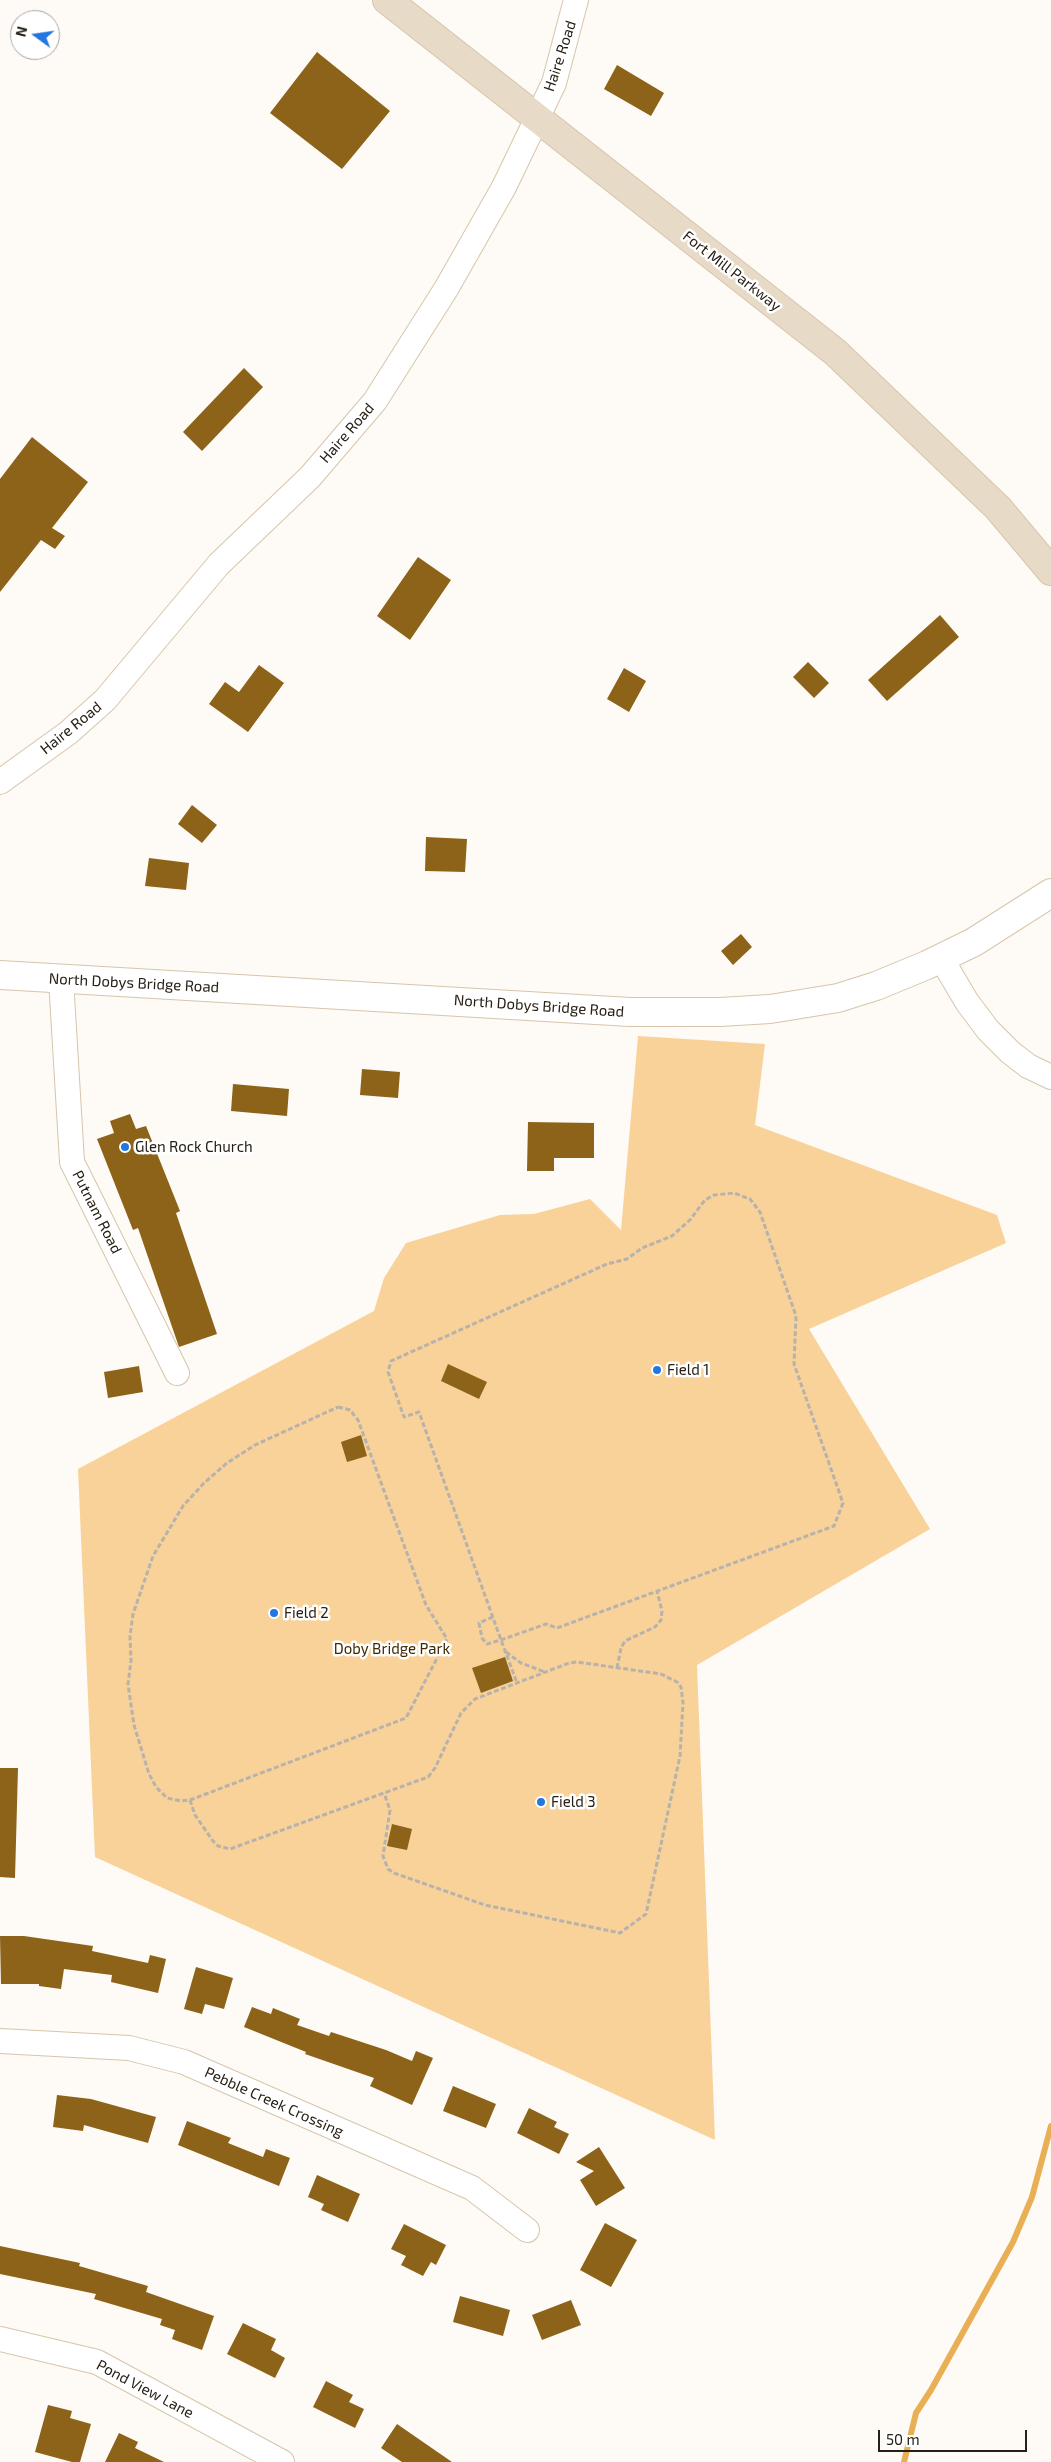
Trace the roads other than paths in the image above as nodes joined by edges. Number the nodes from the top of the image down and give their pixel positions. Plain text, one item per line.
1 (387, 0) edge
2 (576, 0) edge
3 (537, 118) junction
4 (1051, 571) edge
5 (0, 782) edge
6 (1051, 892) edge
7 (941, 958) junction
8 (0, 976) edge
9 (61, 979) junction
10 (1051, 1077) edge
11 (177, 1374) dead end
12 (0, 2041) edge
13 (527, 2230) dead end
14 (0, 2339) edge
15 (282, 2462) edge

1 - 3 main road, Fort Mill Parkway
2 - 3 street, Haire Road
3 - 4 main road, Fort Mill Parkway
3 - 5 street, Haire Road
6 - 7 street, North Dobys Bridge Road
7 - 9 street, North Dobys Bridge Road
7 - 10 street
8 - 9 street, North Dobys Bridge Road
9 - 11 street, Putnam Road
12 - 13 street, Pebble Creek Crossing
14 - 15 street, Pond View Lane

